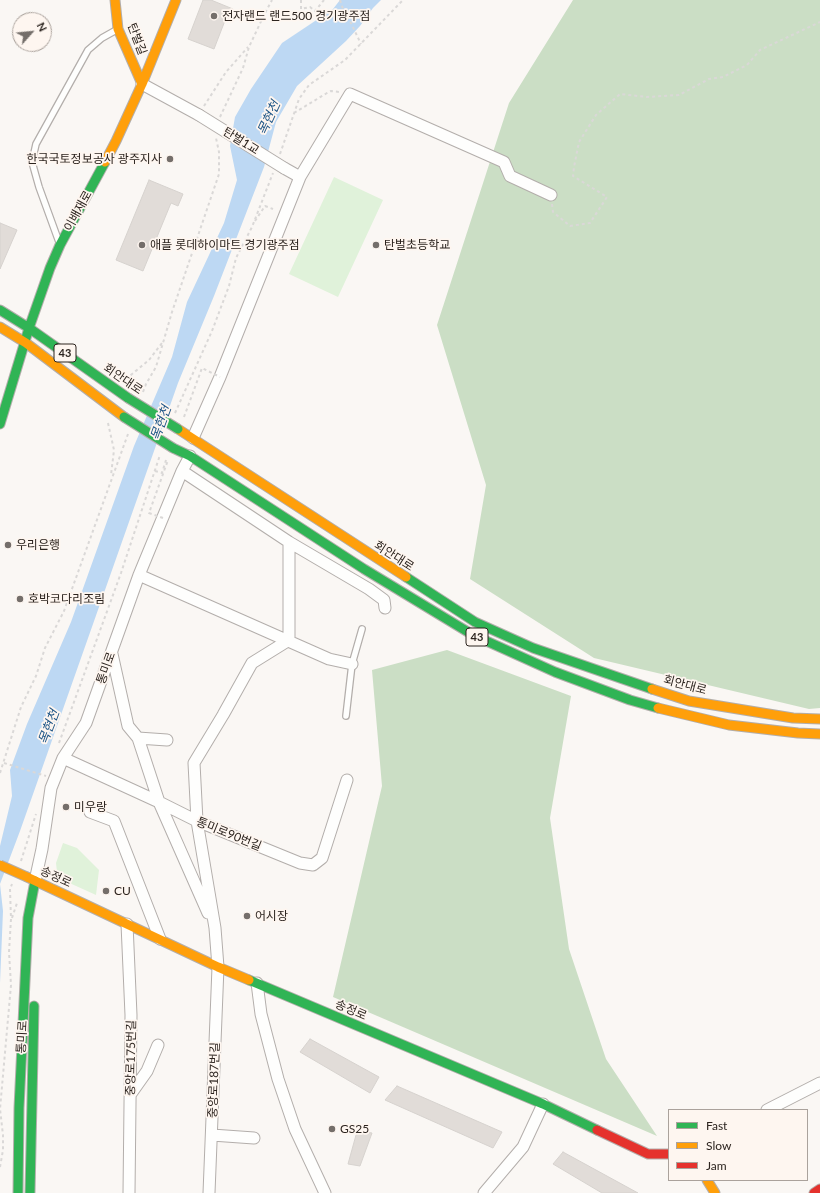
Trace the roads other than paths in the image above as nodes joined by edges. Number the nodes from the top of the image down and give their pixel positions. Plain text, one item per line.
1 (115, 0) edge
2 (176, 0) edge
3 (118, 29) junction
4 (142, 84) junction
5 (300, 176) junction
6 (552, 195) road end
7 (60, 245) junction
8 (0, 310) edge
9 (0, 327) edge
10 (29, 328) junction
11 (26, 343) junction
12 (0, 424) edge
13 (193, 438) junction
14 (190, 456) junction
15 (182, 471) junction
16 (289, 542) junction
17 (139, 575) junction
18 (385, 608) dead end
19 (362, 629) dead end
20 (289, 640) junction
21 (111, 653) junction
22 (352, 664) junction
23 (346, 716) dead end
24 (820, 719) edge
25 (820, 734) edge
26 (138, 738) junction
27 (167, 740) dead end
28 (63, 758) junction
29 (346, 780) dead end
30 (159, 802) junction
31 (90, 812) dead end
32 (196, 821) junction
33 (0, 865) edge
34 (31, 879) junction
35 (127, 924) junction
36 (215, 928) junction
37 (160, 939) junction
38 (218, 967) junction
39 (34, 981) dead end
40 (257, 983) junction
41 (34, 997) dead end
42 (158, 1045) dead end
43 (820, 1083) edge
44 (130, 1095) junction
45 (543, 1104) junction
46 (769, 1109) edge
47 (212, 1135) junction
48 (254, 1138) dead end
49 (668, 1154) edge
50 (709, 1181) edge
51 (820, 1189) edge
52 (18, 1193) edge
53 (30, 1193) edge
54 (129, 1193) edge
55 (210, 1193) edge
56 (325, 1193) edge
57 (484, 1193) edge
58 (715, 1193) edge
59 (814, 1193) edge

1 - 3 main road, 탄벌길
2 - 4 main road, 이배재로
3 - 4 main road, 탄벌길
3 - 7 lane
4 - 5 street, 탄벌1교, bridge
4 - 7 main road, 이배재로
5 - 6 street
5 - 13 street
7 - 10 main road, 이배재로
8 - 10 main road, 회안대로 / 43
9 - 11 main road, 43
10 - 11 main road, 이배재로
10 - 13 main road, 회안대로 / 43, bridge
11 - 12 main road, 이배재로
11 - 14 main road, 43, bridge
13 - 24 main road, 회안대로 / 43
14 - 15 street, 통미로
14 - 25 main road, 43
15 - 16 street
15 - 17 street, 통미로
16 - 18 street
16 - 20 street
17 - 20 street
17 - 21 street, 통미로
19 - 22 lane
20 - 22 street
20 - 32 street
21 - 26 street
21 - 28 street, 통미로
22 - 23 lane
26 - 27 street
26 - 30 street
28 - 30 street, 통미로90번길
28 - 34 street, 통미로
29 - 32 street, 통미로90번길
30 - 32 street, 통미로90번길
30 - 36 street
31 - 37 street
32 - 36 street
33 - 34 main road, 송정로, bridge
34 - 35 main road, 송정로
34 - 39 main road, 통미로
34 - 52 main road, 통미로
35 - 37 main road, 송정로
35 - 44 street, 중앙로175번길
36 - 38 street, 중앙로187번길
37 - 38 main road, 송정로
38 - 40 main road, 송정로
38 - 47 street, 중앙로187번길
40 - 45 main road, 송정로
40 - 56 street
41 - 53 main road, 통미로
42 - 44 street
43 - 46 street
44 - 54 street, 중앙로175번길
45 - 49 main road, 송정로
45 - 57 street
47 - 48 street
47 - 55 street, 중앙로187번길
50 - 58 main road
51 - 59 main road

